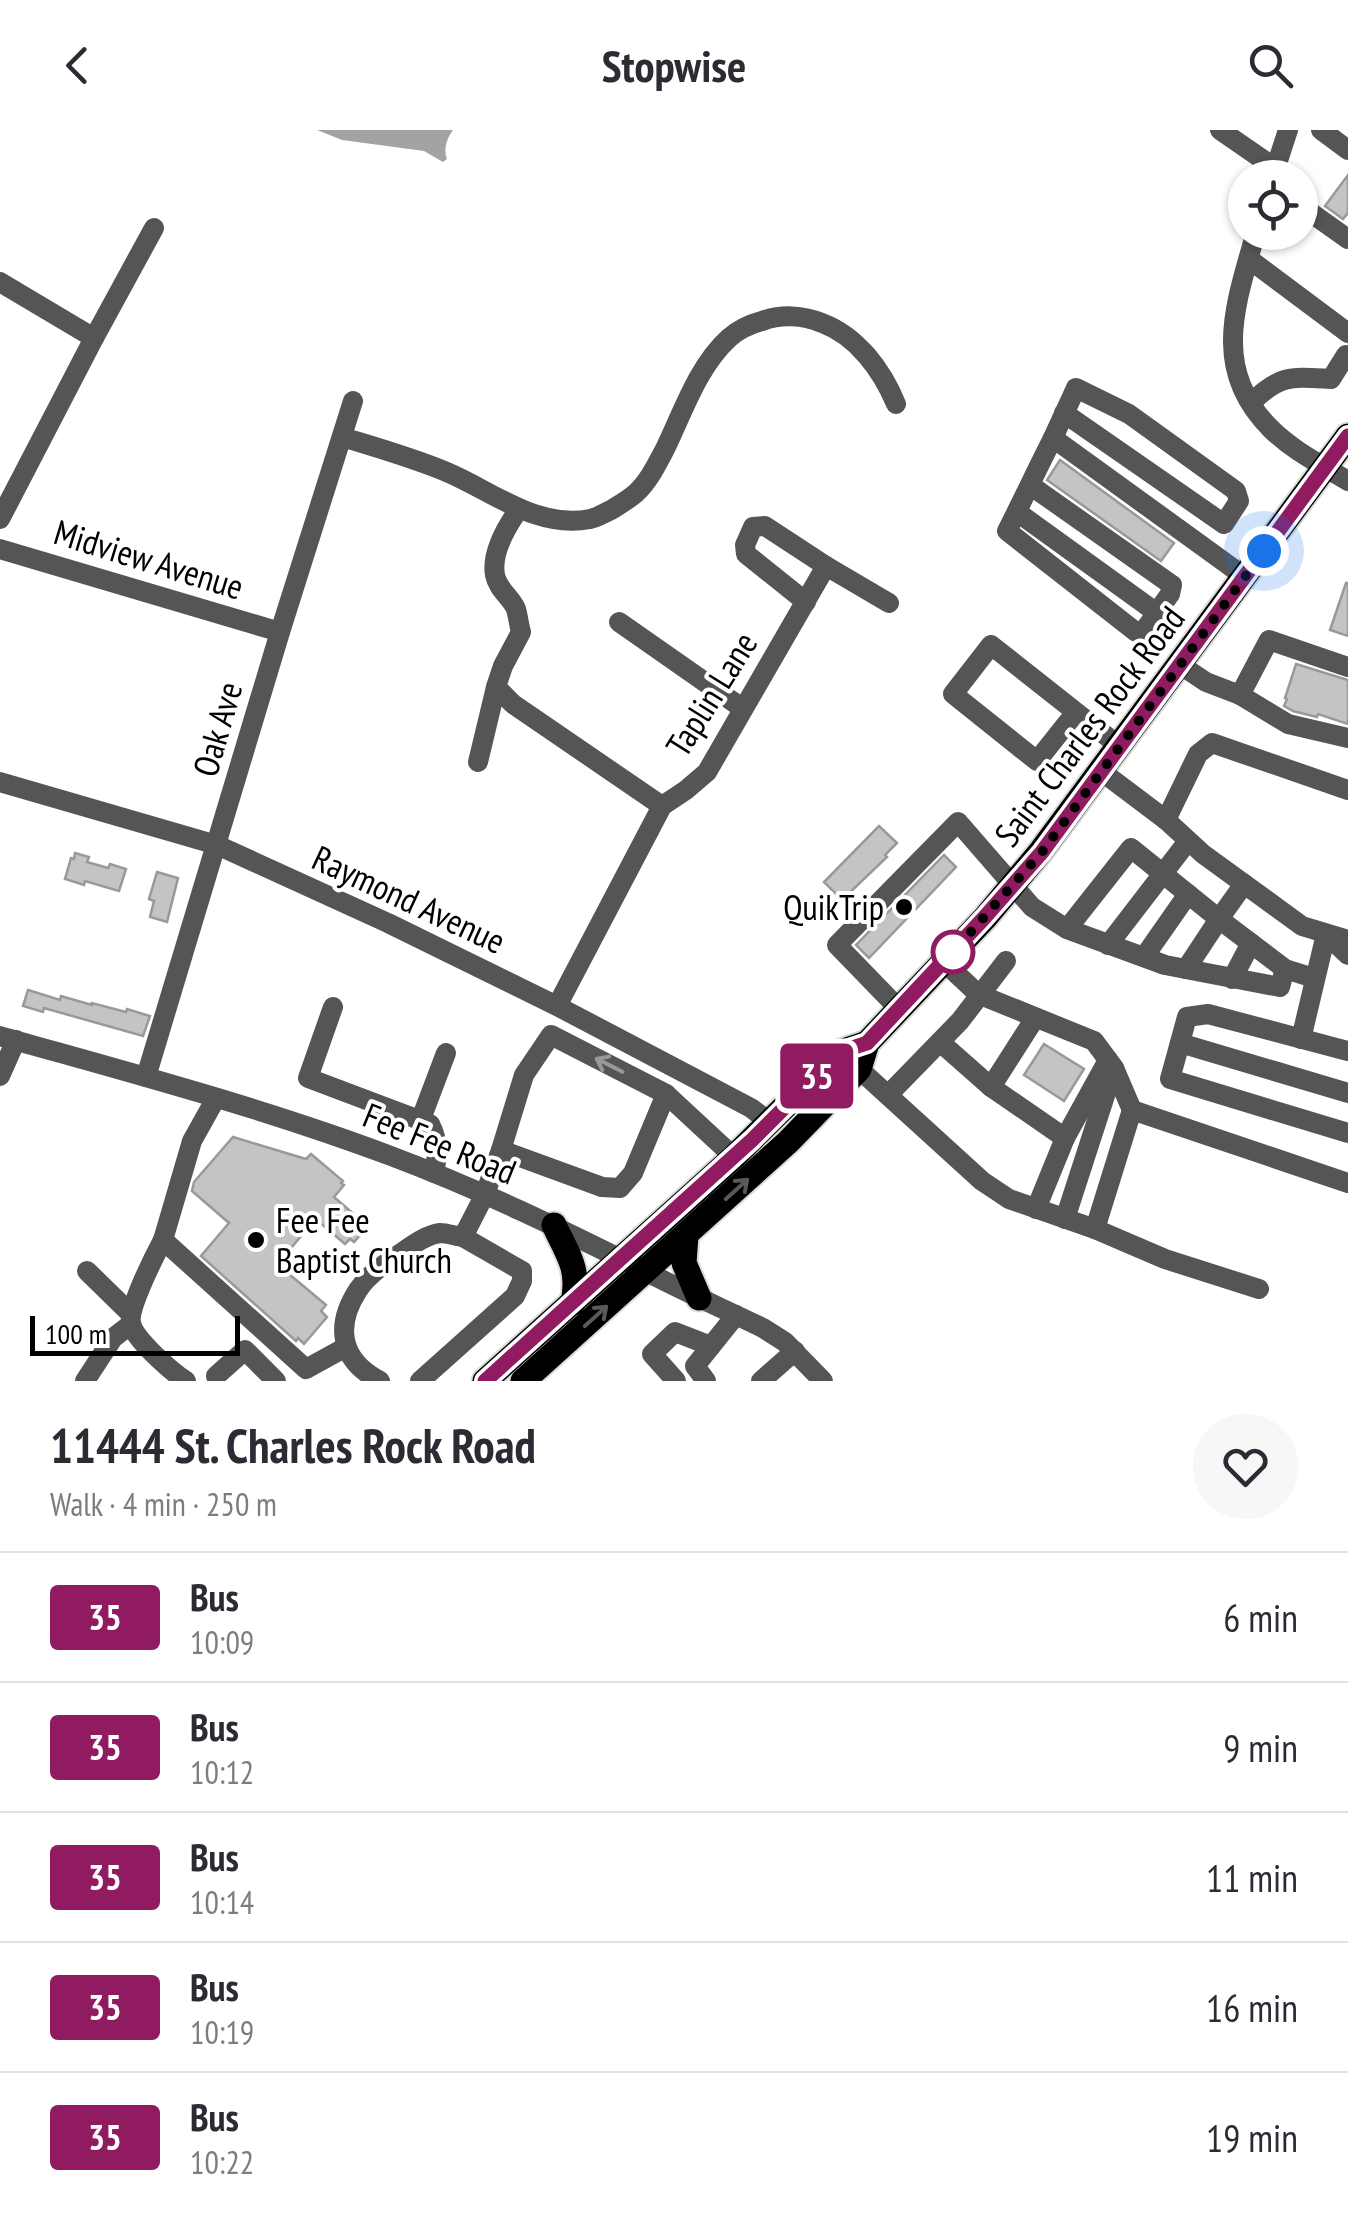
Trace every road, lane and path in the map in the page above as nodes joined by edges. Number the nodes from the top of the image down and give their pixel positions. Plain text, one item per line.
1 (1220, 130) edge
2 (1288, 130) edge
3 (1321, 130) edge
4 (1348, 150) edge
5 (1259, 160) edge
6 (1278, 160) edge
7 (1318, 217) edge
8 (154, 228) dead end
9 (1348, 238) edge
10 (1251, 250) edge
11 (1249, 259) junction
12 (0, 282) edge
13 (94, 338) junction
14 (1347, 344) edge
15 (352, 401) dead end
16 (1251, 403) junction
17 (896, 404) dead end
18 (1064, 413) junction
19 (1348, 436) edge
20 (342, 437) junction
21 (1053, 438) junction
22 (1325, 466) junction
23 (1348, 481) edge
24 (1030, 485) junction
25 (520, 508) junction
26 (0, 519) edge
27 (0, 549) edge
28 (826, 566) junction
29 (1245, 577) junction
30 (806, 602) junction
31 (889, 603) dead end
32 (618, 622) dead end
33 (280, 632) junction
34 (1180, 664) junction
35 (1348, 666) edge
36 (496, 687) junction
37 (1240, 695) junction
38 (742, 708) junction
39 (1076, 712) junction
40 (1348, 738) edge
41 (1119, 746) junction
42 (478, 762) dead end
43 (1101, 771) junction
44 (0, 782) edge
45 (1348, 790) edge
46 (662, 806) junction
47 (1166, 820) junction
48 (1188, 841) junction
49 (217, 846) junction
50 (1162, 873) junction
51 (1244, 884) junction
52 (1014, 885) junction
53 (1188, 894) junction
54 (1219, 919) junction
55 (1067, 929) junction
56 (1326, 934) junction
57 (1348, 940) edge
58 (1251, 943) junction
59 (1108, 945) junction
60 (1348, 955) edge
61 (1144, 957) junction
62 (1006, 961) dead end
63 (944, 962) junction
64 (1186, 969) junction
65 (1286, 969) junction
66 (1314, 978) junction
67 (1232, 979) junction
68 (978, 994) junction
69 (557, 1006) junction
70 (333, 1007) dead end
71 (900, 1009) junction
72 (1036, 1018) junction
73 (8, 1038) edge
74 (1301, 1038) junction
75 (940, 1042) junction
76 (1180, 1042) junction
77 (867, 1043) junction
78 (1348, 1051) edge
79 (446, 1053) dead end
80 (1111, 1064) junction
81 (859, 1068) junction
82 (0, 1076) edge
83 (146, 1076) junction
84 (991, 1087) junction
85 (1348, 1092) edge
86 (666, 1094) junction
87 (888, 1095) junction
88 (216, 1098) junction
89 (1132, 1110) junction
90 (421, 1119) junction
91 (771, 1122) junction
92 (1348, 1134) edge
93 (1064, 1138) junction
94 (501, 1150) junction
95 (734, 1157) junction
96 (434, 1173) junction
97 (1348, 1182) edge
98 (485, 1194) junction
99 (1036, 1209) junction
100 (1065, 1219) junction
101 (554, 1224) junction
102 (1094, 1229) junction
103 (686, 1235) junction
104 (463, 1237) junction
105 (162, 1240) junction
106 (622, 1259) junction
107 (87, 1271) dead end
108 (645, 1272) junction
109 (1259, 1289) dead end
110 (699, 1298) junction
111 (573, 1303) junction
112 (736, 1314) junction
113 (131, 1320) junction
114 (710, 1346) junction
115 (346, 1347) junction
116 (794, 1351) junction
117 (306, 1369) junction
118 (700, 1374) edge
119 (216, 1379) edge
120 (85, 1381) edge
121 (186, 1381) edge
122 (276, 1381) edge
123 (380, 1381) edge
124 (420, 1381) edge
125 (485, 1381) edge
126 (523, 1381) edge
127 (676, 1381) edge
128 (761, 1381) edge
129 (824, 1381) edge

1 - 5 street
2 - 6 street
3 - 4 street
7 - 9 street
8 - 13 street
10 - 11 street
11 - 14 street
11 - 16 street
12 - 13 street
13 - 26 street
14 - 16 street
15 - 20 street, Oak Ave
16 - 22 street
17 - 25 street
18 - 18 street
18 - 21 street
19 - 22 main road, Saint Charles Rock Road
20 - 25 street
20 - 33 street, Oak Ave
21 - 24 street
21 - 29 street
22 - 23 street
22 - 29 main road, Saint Charles Rock Road
24 - 24 street
25 - 36 street
27 - 33 street, Midview Avenue
28 - 30 street, Taplin Lane
28 - 30 street
28 - 31 street
29 - 34 main road, Saint Charles Rock Road
30 - 38 street, Taplin Lane
32 - 38 street
33 - 49 street, Oak Ave
34 - 37 street
34 - 41 main road, Saint Charles Rock Road
35 - 37 street
36 - 42 street
36 - 46 street
37 - 40 street
38 - 46 street, Taplin Lane
39 - 39 street
39 - 41 street
41 - 43 main road, Saint Charles Rock Road
43 - 47 street
43 - 52 main road, Saint Charles Rock Road
44 - 49 street, Raymond Avenue
45 - 47 street
46 - 69 street, Taplin Lane
47 - 48 street
48 - 50 street
48 - 51 street
49 - 69 street, Raymond Avenue
49 - 83 street, Oak Ave
50 - 53 street
50 - 55 street
50 - 59 street
51 - 54 street
51 - 56 street
52 - 55 street
52 - 63 main road, Saint Charles Rock Road
52 - 71 street
53 - 54 street
53 - 61 street
54 - 58 street
54 - 64 street
55 - 59 street
56 - 57 street
56 - 60 street
56 - 66 street
58 - 65 street
58 - 67 street
59 - 61 street
61 - 64 street
62 - 68 street
63 - 68 street
63 - 71 main road, Saint Charles Rock Road
64 - 67 street
65 - 66 street
65 - 67 street
66 - 74 street
68 - 72 street
68 - 75 street
69 - 91 street, Raymond Avenue
70 - 90 street
71 - 77 main road, Saint Charles Rock Road
72 - 80 street
72 - 84 street
73 - 82 street
73 - 83 street, Fee Fee Road
74 - 76 street
74 - 78 street
75 - 84 street
75 - 87 street
76 - 85 street
76 - 92 street
77 - 81 main road, Saint Charles Rock Road
77 - 91 main road, Saint Charles Rock Road
79 - 90 street
80 - 89 street
80 - 93 street
80 - 100 street
81 - 87 street
103 -> 81 main road, Saint Charles Rock Road
83 - 88 street, Fee Fee Road
84 - 93 street
86 - 94 street
86 -> 94 street
86 - 95 street
87 - 99 street
88 - 96 street, Fee Fee Road
88 - 105 street
89 - 97 street
89 - 102 street
90 - 96 street
91 - 95 main road, Saint Charles Rock Road
93 - 99 street
94 - 98 street
95 - 106 main road, Saint Charles Rock Road
96 - 98 street, Fee Fee Road
98 - 101 street, Fee Fee Road
98 - 104 street
99 - 100 street
100 - 102 street
101 - 106 street, Fee Fee Road
101 - 111 main road
102 - 109 street
103 - 108 main road, Saint Charles Rock Road
103 - 110 main road
104 - 115 street
104 - 124 street
105 - 113 street
105 - 117 street
106 - 108 street, Fee Fee Road
106 - 111 main road, Saint Charles Rock Road
107 - 113 street
108 - 110 street, Fee Fee Road
126 -> 108 main road, Saint Charles Rock Road
110 - 112 street, Fee Fee Road
111 - 125 main road, Saint Charles Rock Road
112 - 114 street
112 - 116 street, Fee Fee Road
113 - 120 street
113 - 121 street
114 - 118 street
114 - 127 street
115 - 117 street
115 - 123 street
116 - 128 street
116 - 129 street, Fee Fee Road
117 - 122 street
118 - 127 street
119 - 122 street

